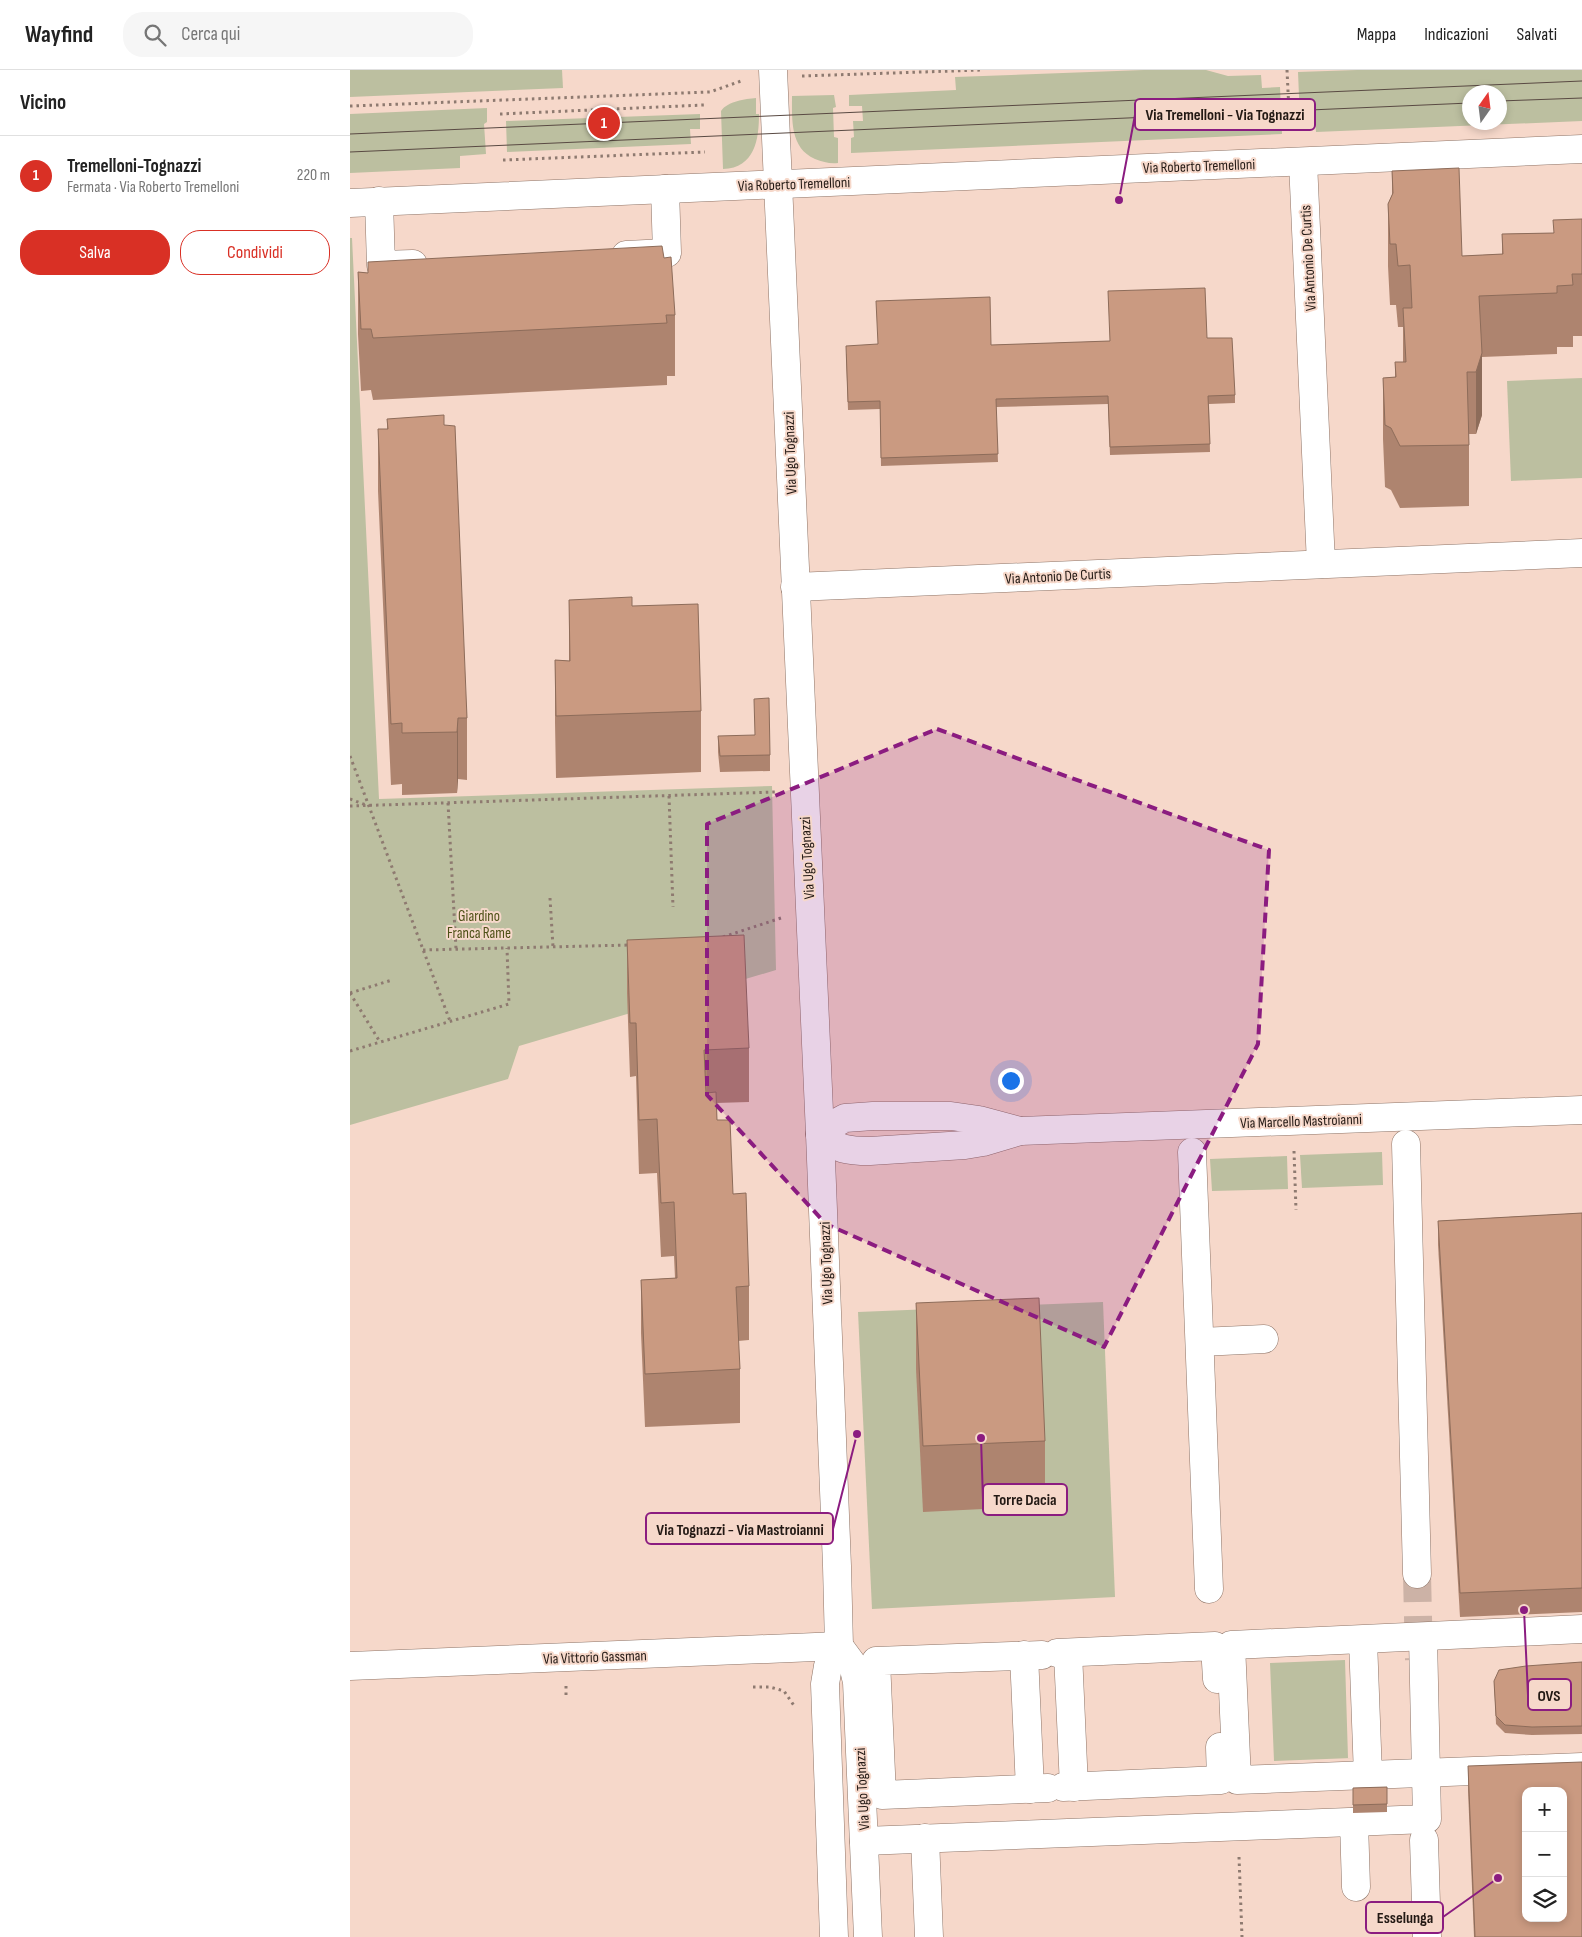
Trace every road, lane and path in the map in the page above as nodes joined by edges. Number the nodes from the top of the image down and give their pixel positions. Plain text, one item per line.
1 (982, 70) edge
2 (1287, 70) edge
3 (772, 75) edge
4 (704, 105) dead end
5 (350, 106) edge
6 (500, 114) dead end
7 (1582, 149) edge
8 (1297, 151) junction
9 (705, 152) dead end
10 (503, 160) dead end
11 (778, 184) junction
12 (665, 189) junction
13 (379, 202) junction
14 (350, 203) edge
15 (598, 256) edge
16 (440, 263) edge
17 (1582, 553) edge
18 (1321, 564) junction
19 (795, 588) junction
20 (350, 756) edge
21 (781, 792) dead end
22 (669, 796) junction
23 (350, 799) edge
24 (448, 803) junction
25 (350, 806) edge
26 (369, 806) junction
27 (550, 898) dead end
28 (673, 907) dead end
29 (810, 909) junction
30 (722, 937) edge
31 (638, 944) edge
32 (553, 946) junction
33 (507, 948) junction
34 (456, 949) junction
35 (423, 950) junction
36 (392, 980) dead end
37 (350, 993) edge
38 (450, 1022) junction
39 (380, 1042) junction
40 (350, 1051) edge
41 (1582, 1110) edge
42 (820, 1134) junction
43 (1406, 1144) dead end
44 (1294, 1146) dead end
45 (1192, 1152) dead end
46 (1296, 1210) dead end
47 (1264, 1339) dead end
48 (1201, 1342) junction
49 (1417, 1574) tunnel mouth
50 (1209, 1589) dead end
51 (1582, 1629) edge
52 (1423, 1637) junction
53 (1363, 1640) junction
54 (839, 1646) junction
55 (1048, 1654) junction
56 (350, 1666) edge
57 (1582, 1767) edge
58 (1426, 1774) junction
59 (1368, 1776) junction
60 (1054, 1788) junction
61 (1354, 1822) junction
62 (1238, 1827) junction
63 (925, 1838) junction
64 (1424, 1840) dead end
65 (864, 1841) junction
66 (1356, 1887) dead end
67 (834, 1937) edge
68 (868, 1937) edge
69 (929, 1937) edge
70 (1242, 1937) edge
71 (1427, 1937) edge

1 - 3 path
2 - 8 path
3 - 5 path
3 - 11 street, Via Ugo Tognazzi
4 - 6 path
7 - 8 street, Via Roberto Tremelloni
8 - 11 street, Via Roberto Tremelloni
8 - 18 street, Via Antonio De Curtis
9 - 10 path
11 - 12 street, Via Roberto Tremelloni
11 - 19 street, Via Ugo Tognazzi
12 - 13 street, Via Roberto Tremelloni
12 - 15 street
13 - 14 street, Via Roberto Tremelloni
13 - 16 street
17 - 18 street, Via Antonio De Curtis
18 - 19 street, Via Antonio De Curtis
19 - 29 street, Via Ugo Tognazzi
20 - 26 path
21 - 22 path
22 - 24 path
22 - 28 path
23 - 26 path
24 - 26 path
24 - 34 path
25 - 26 path
26 - 35 path
27 - 32 path
29 - 30 path
29 - 42 street, Via Ugo Tognazzi
31 - 32 path
32 - 33 path
33 - 34 path
33 - 38 path
34 - 35 path
35 - 38 path
36 - 37 path
37 - 39 path
38 - 39 path
39 - 40 path
41 - 42 street, Via Marcello Mastroianni
42 - 54 street, Via Ugo Tognazzi
43 - 49 street
44 - 46 path
45 - 48 street
47 - 48 street
48 - 50 street
51 - 52 street
52 - 53 street
52 - 58 street
53 - 59 street
53 - 59 street
54 - 56 street, Via Vittorio Gassman
54 - 65 street, Via Ugo Tognazzi
54 - 67 street, Via Ugo Tognazzi
55 - 60 street
55 - 60 street
55 - 60 street
55 - 60 street
57 - 58 street
58 - 59 street
58 - 61 street
61 - 62 street
61 - 66 street
62 - 63 street
62 - 70 path
63 - 65 street
63 - 69 street
64 - 71 street
65 - 68 street, Via Ugo Tognazzi

